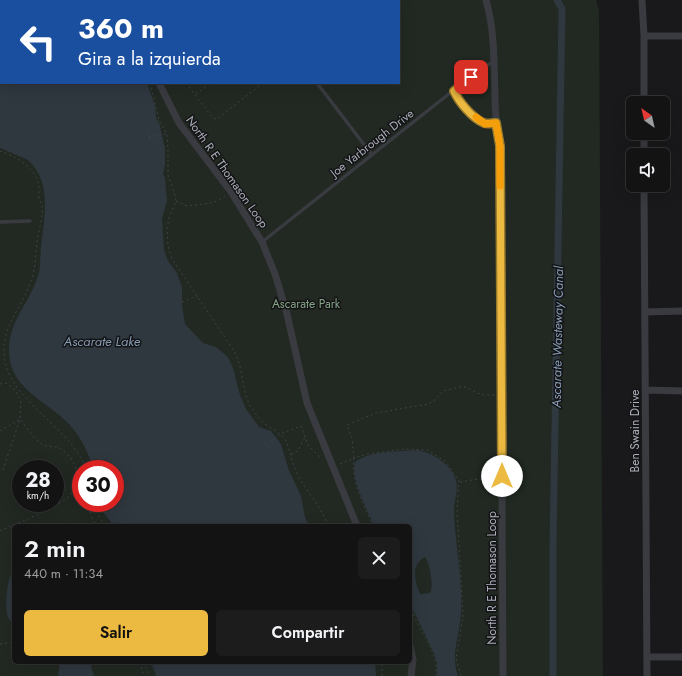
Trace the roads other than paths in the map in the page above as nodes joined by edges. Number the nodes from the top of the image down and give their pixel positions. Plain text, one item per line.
1 (486, 0) edge
2 (642, 0) edge
3 (644, 36) junction
4 (682, 36) edge
5 (494, 61) junction
6 (160, 84) edge
7 (318, 84) edge
8 (454, 91) junction
9 (644, 96) edge
10 (496, 123) junction
11 (372, 155) junction
12 (644, 192) edge
13 (30, 221) dead end
14 (0, 222) edge
15 (262, 242) junction
16 (682, 311) edge
17 (645, 312) junction
18 (646, 390) junction
19 (682, 391) edge
20 (356, 524) edge
21 (412, 655) edge
22 (647, 657) junction
23 (682, 657) edge
24 (411, 676) edge
25 (503, 676) edge
26 (647, 676) edge

1 - 5 street, North R E Thomason Loop
2 - 3 street
3 - 4 street
3 - 9 street
5 - 8 lane, Joe Yarbrough Drive
5 - 10 street, North R E Thomason Loop
6 - 15 street, North R E Thomason Loop
7 - 11 lane
8 - 10 lane
8 - 11 lane, Joe Yarbrough Drive
10 - 25 street, North R E Thomason Loop
11 - 15 lane, Joe Yarbrough Drive
12 - 17 street, Ben Swain Drive
13 - 14 lane
15 - 20 street, North R E Thomason Loop
16 - 17 street
17 - 18 street, Ben Swain Drive
18 - 19 street
18 - 22 street, Ben Swain Drive
21 - 24 street
22 - 23 street
22 - 26 street, Ben Swain Drive

